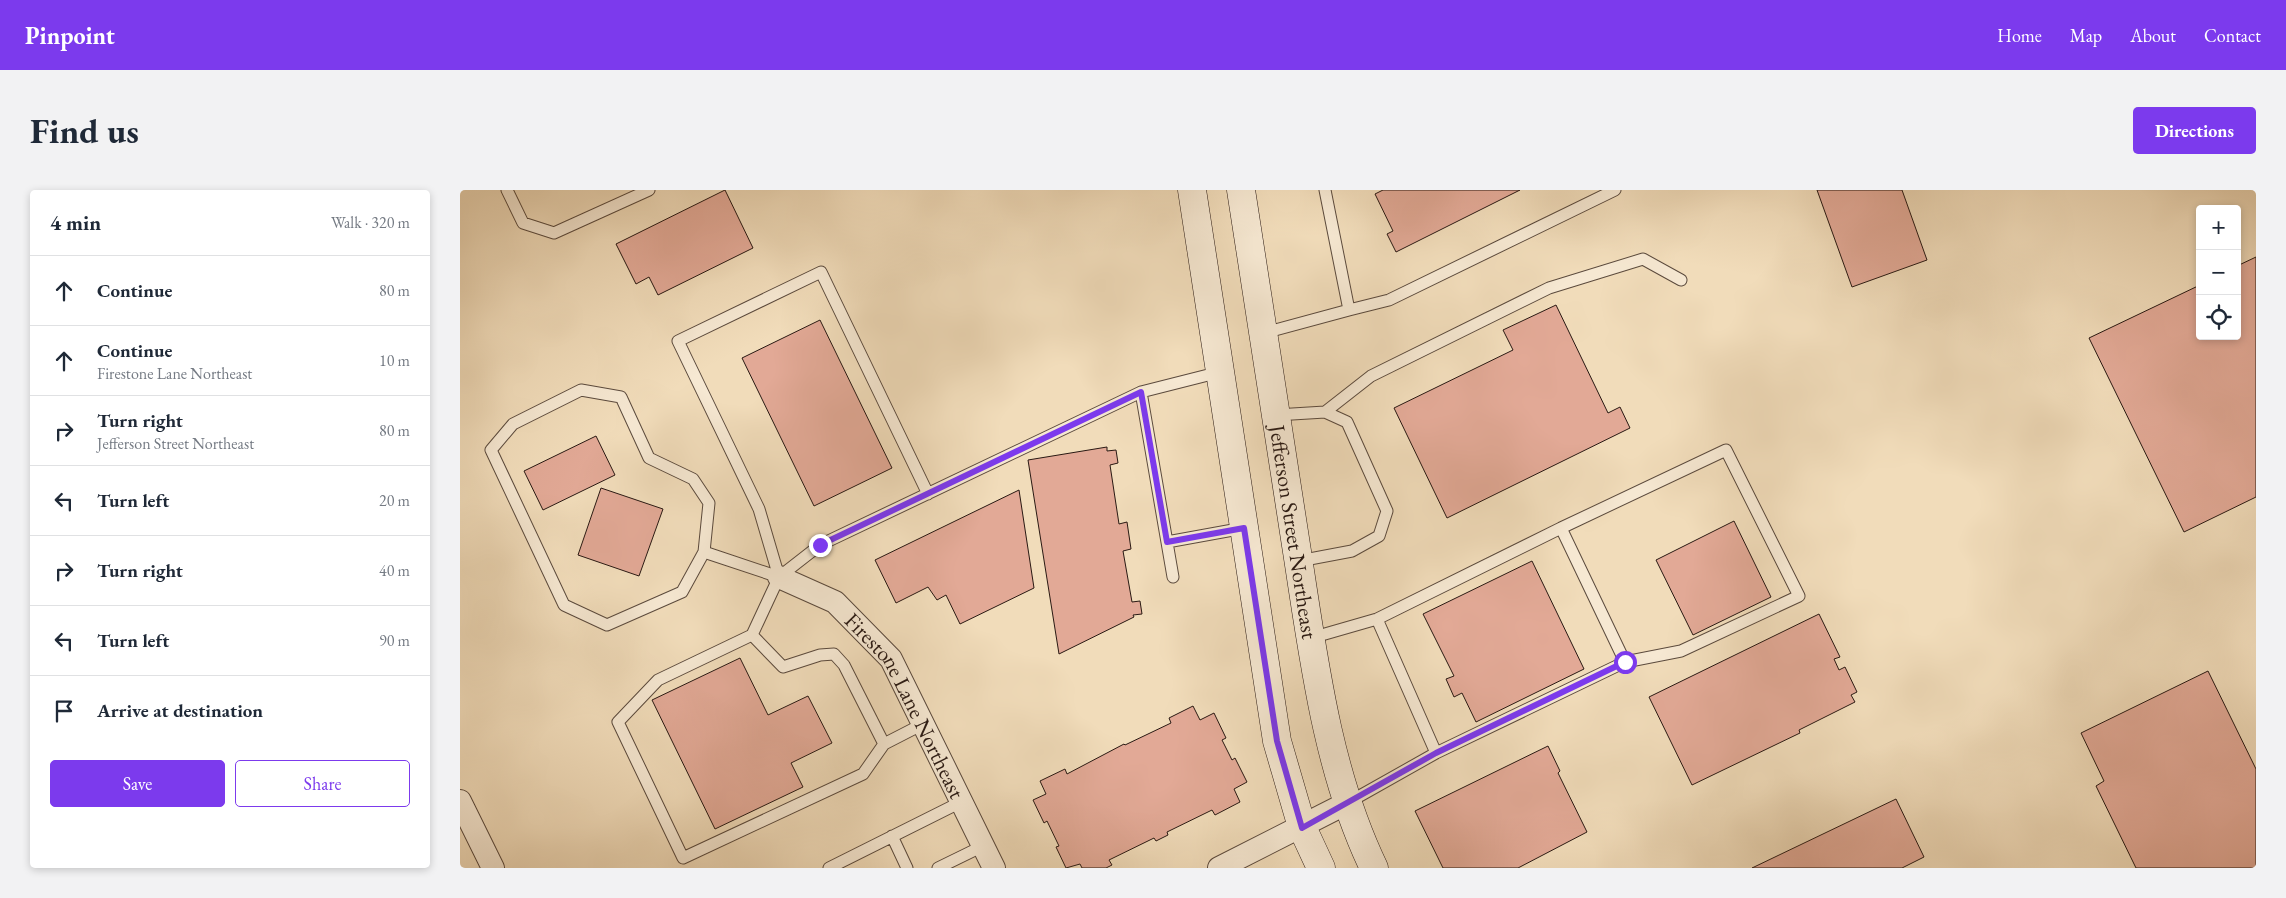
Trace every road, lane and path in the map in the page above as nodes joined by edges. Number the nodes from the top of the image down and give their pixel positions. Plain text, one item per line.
1 (507, 190) edge
2 (649, 190) edge
3 (1192, 190) edge
4 (1241, 190) edge
5 (1325, 190) edge
6 (1614, 190) edge
7 (1681, 280) dead end
8 (1349, 310) junction
9 (1263, 333) junction
10 (1220, 372) junction
11 (1141, 392) junction
12 (1325, 412) junction
13 (1276, 414) junction
14 (928, 494) junction
15 (1244, 528) junction
16 (1561, 528) junction
17 (1167, 542) junction
18 (704, 552) junction
19 (1299, 561) junction
20 (779, 576) junction
21 (1173, 577) dead end
22 (1377, 619) junction
23 (752, 635) junction
24 (1310, 638) junction
25 (1625, 662) junction
26 (923, 724) junction
27 (884, 744) junction
28 (1436, 753) junction
29 (460, 801) edge
30 (961, 802) junction
31 (1348, 802) junction
32 (1302, 828) junction
33 (892, 836) junction
34 (983, 846) junction
35 (493, 868) edge
36 (829, 868) edge
37 (907, 868) edge
38 (938, 868) edge
39 (994, 868) edge
40 (1218, 868) edge
41 (1321, 868) edge
42 (1374, 868) edge

1 - 2 lane
3 - 10 main road
4 - 9 main road, Jefferson Street Northeast
5 - 8 lane
6 - 8 lane
7 - 12 lane
8 - 9 lane
9 - 13 main road, Jefferson Street Northeast
10 - 11 lane
10 - 15 main road
11 - 14 lane
11 - 17 lane
12 - 13 lane
12 - 19 lane
13 - 19 main road, Jefferson Street Northeast
14 - 20 lane
14 - 20 lane
15 - 17 lane
15 - 32 main road
16 - 22 lane
16 - 25 lane
16 - 25 lane
17 - 21 lane
18 - 18 lane
18 - 20 lane
19 - 24 main road, Jefferson Street Northeast
20 - 23 lane
20 - 26 street, Firestone Lane Northeast
22 - 24 lane
22 - 28 lane
23 - 27 lane
23 - 27 lane
24 - 31 main road, Jefferson Street Northeast
25 - 28 lane
26 - 27 lane
26 - 30 street, Firestone Lane Northeast
28 - 31 lane
29 - 35 street
30 - 33 lane
30 - 34 street, Firestone Lane Northeast
31 - 32 street
31 - 42 main road, Jefferson Street Northeast
32 - 40 street
32 - 41 main road
33 - 36 lane
33 - 37 lane
34 - 38 lane
34 - 39 street, Firestone Lane Northeast

